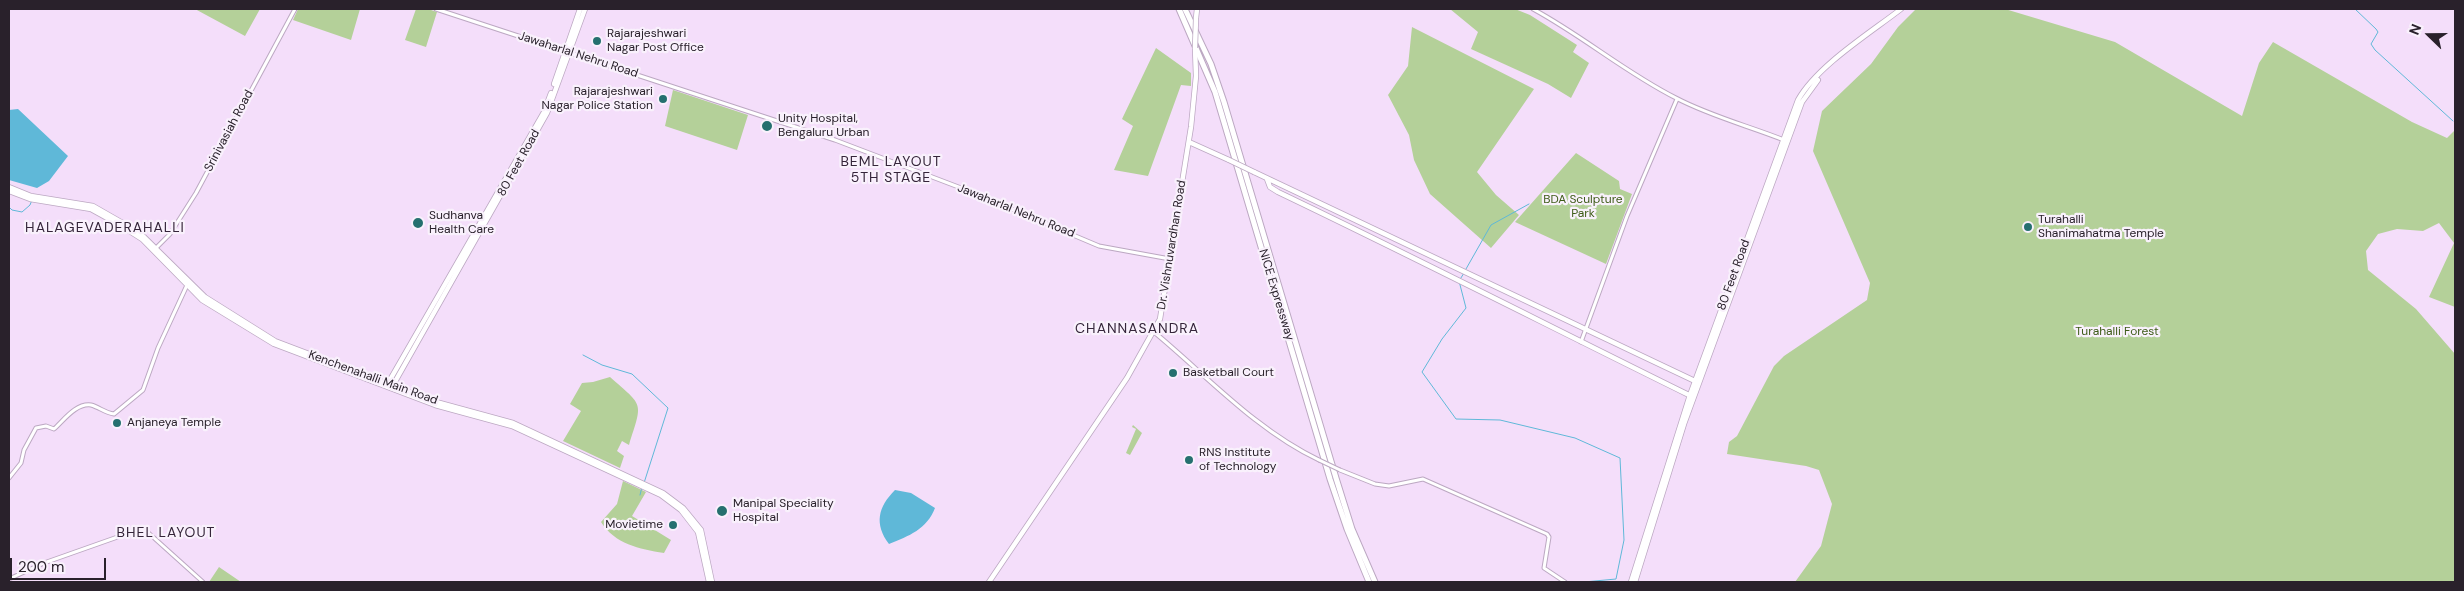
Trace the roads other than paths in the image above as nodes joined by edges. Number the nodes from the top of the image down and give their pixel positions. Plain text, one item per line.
1 (295, 9) edge
2 (436, 9) edge
3 (580, 9) edge
4 (585, 9) edge
5 (1179, 9) edge
6 (1185, 9) edge
7 (1197, 9) edge
8 (1533, 9) edge
9 (1901, 9) edge
10 (1905, 9) edge
11 (566, 51) junction
12 (1837, 61) junction
13 (1677, 98) junction
14 (1786, 140) junction
15 (1189, 142) junction
16 (1267, 179) junction
17 (9, 189) edge
18 (33, 198) junction
19 (156, 248) junction
20 (1171, 260) junction
21 (187, 284) junction
22 (1586, 329) junction
23 (1154, 332) junction
24 (1581, 342) junction
25 (1697, 382) junction
26 (390, 386) junction
27 (1692, 396) junction
28 (9, 478) edge
29 (9, 579) edge
30 (204, 582) edge
31 (711, 582) edge
32 (989, 582) edge
33 (1369, 582) edge
34 (1375, 582) edge
35 (1566, 582) edge
36 (1631, 582) edge
37 (1635, 582) edge

1 - 19 street, Srinivasiah Road
2 - 11 street, Jawaharlal Nehru Road
3 - 11 main road, 80 Feet Road
4 - 11 main road, 80 Feet Road
5 - 33 highway, NICE Expressway
6 - 34 highway, NICE Expressway
7 - 15 main road, Dr. Vishnuvardhan Road, bridge
8 - 13 street
9 - 12 main road, 80 Feet Road
10 - 12 main road, 80 Feet Road
11 - 20 street, Jawaharlal Nehru Road
11 - 26 main road, 80 Feet Road
12 - 14 main road, 80 Feet Road
13 - 14 street
13 - 22 street
14 - 25 main road, 80 Feet Road
15 - 16 main road, bridge
15 - 20 main road, Dr. Vishnuvardhan Road
16 - 22 main road
16 - 24 main road
17 - 18 main road, Kenchenahalli Main Road
18 - 19 main road, Kenchenahalli Main Road
18 - 21 main road, Kenchenahalli Main Road
19 - 21 main road, Kenchenahalli Main Road
20 - 23 main road, Dr. Vishnuvardhan Road
21 - 26 main road, Kenchenahalli Main Road
21 - 28 street
22 - 24 street
22 - 25 main road
23 - 32 main road, Dr. Vishnuvardhan Road
23 - 35 street, bridge
24 - 27 main road
25 - 27 main road, 80 Feet Road
26 - 31 main road, Kenchenahalli Main Road
27 - 36 main road, 80 Feet Road
27 - 37 main road, 80 Feet Road
29 - 30 street

